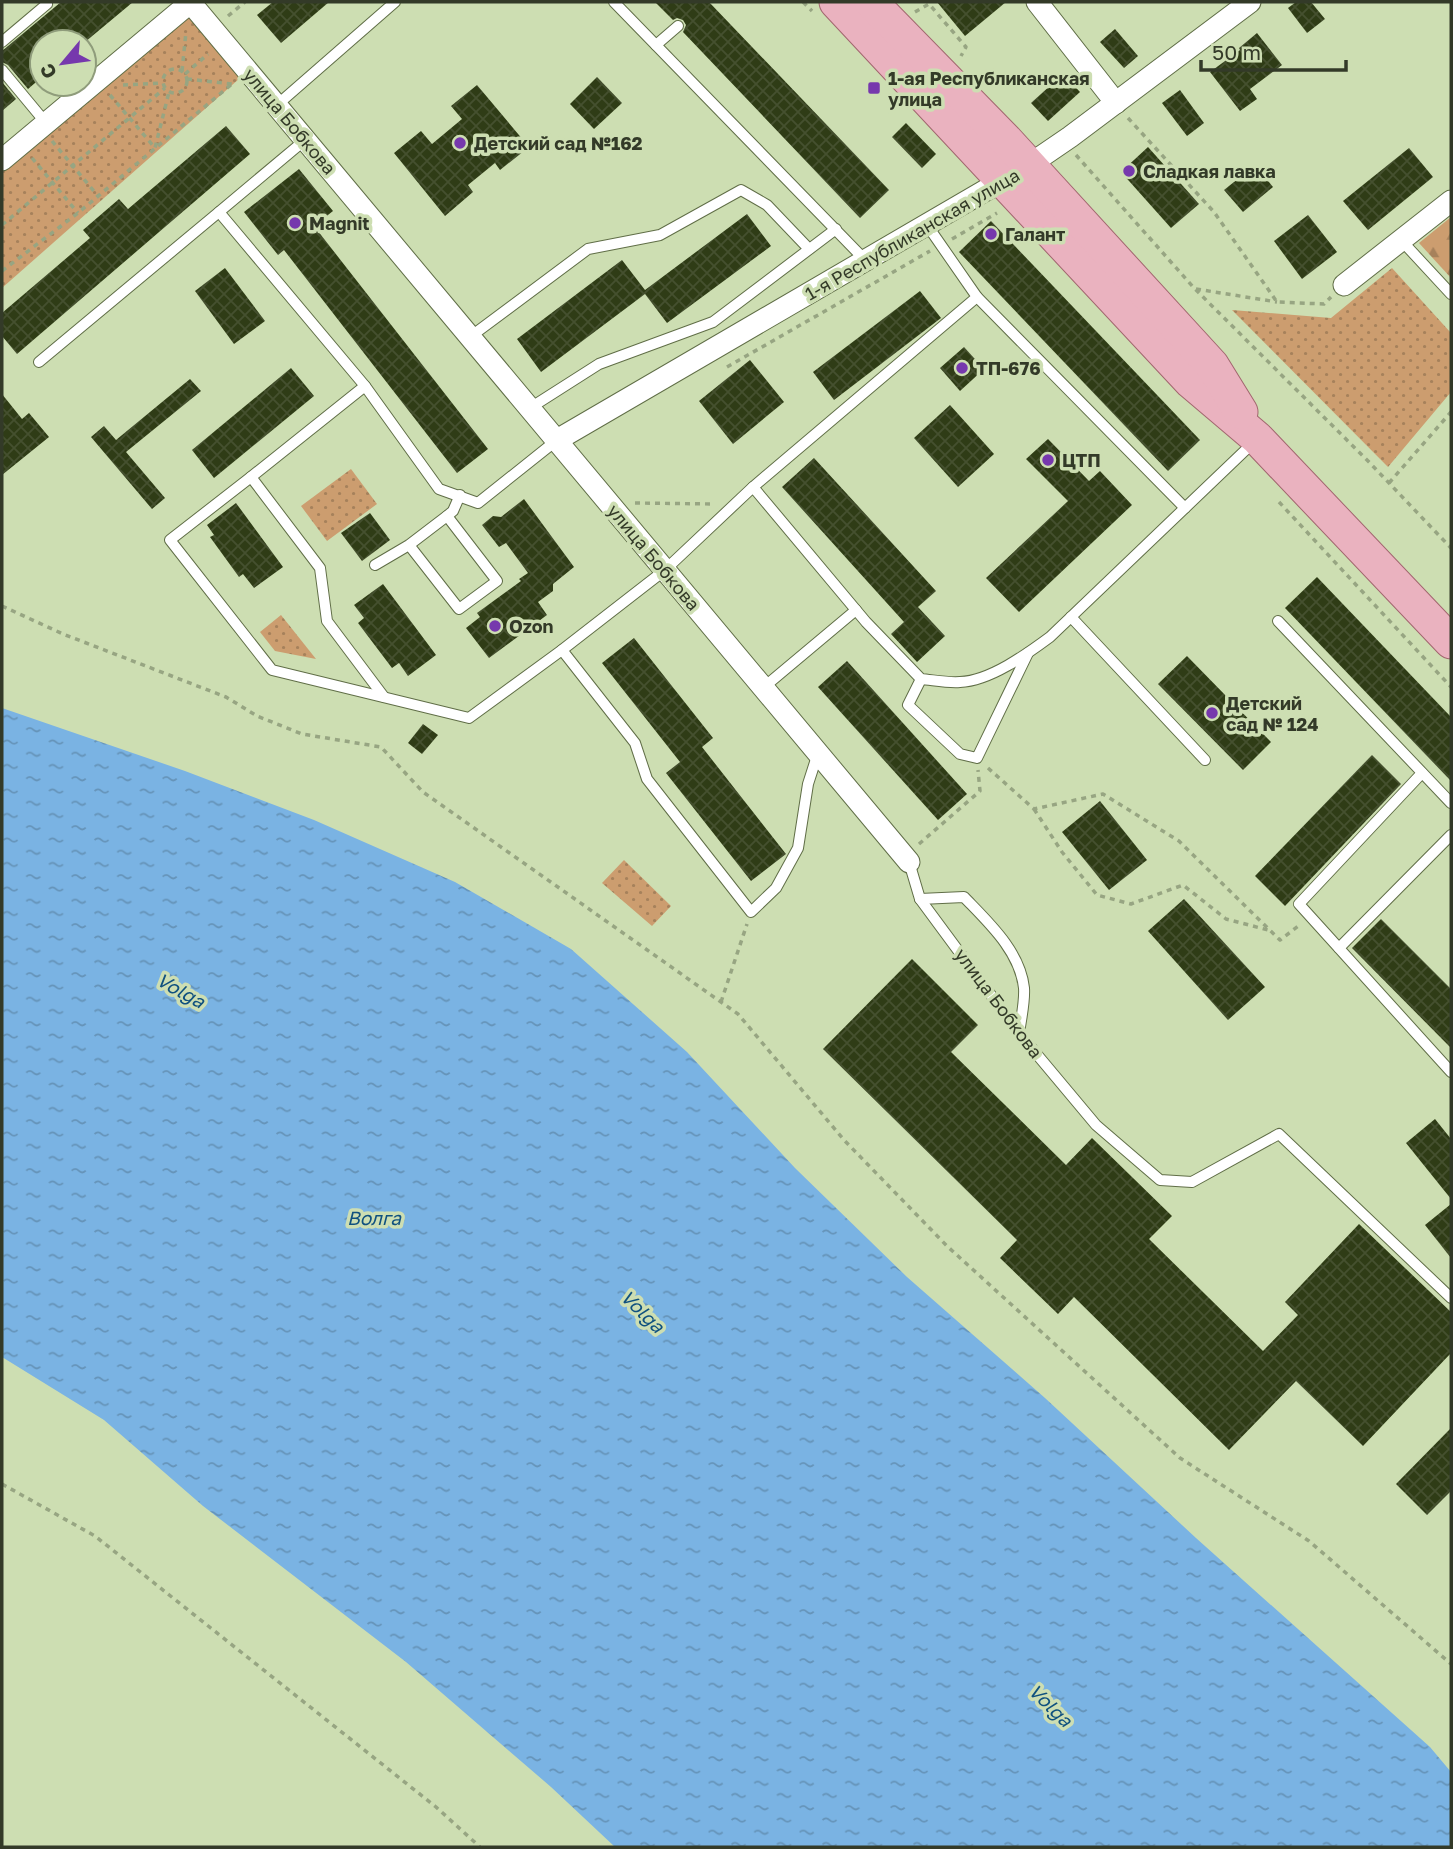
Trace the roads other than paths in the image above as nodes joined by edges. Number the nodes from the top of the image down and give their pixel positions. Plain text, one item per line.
1 (46, 2) edge
2 (190, 2) edge
3 (396, 2) edge
4 (614, 2) edge
5 (836, 2) edge
6 (871, 2) edge
7 (1037, 2) edge
8 (1250, 2) edge
9 (678, 26) dead end
10 (2, 42) edge
11 (656, 45) junction
12 (2, 70) edge
13 (1116, 103) junction
14 (277, 105) junction
15 (43, 125) junction
16 (305, 139) junction
17 (2, 160) edge
18 (1010, 186) junction
19 (1451, 201) edge
20 (219, 212) junction
21 (927, 225) junction
22 (836, 229) junction
23 (1401, 240) junction
24 (809, 249) junction
25 (866, 261) junction
26 (1344, 285) road end
27 (1451, 294) edge
28 (977, 297) junction
29 (470, 337) junction
30 (39, 362) dead end
31 (365, 387) junction
32 (530, 408) junction
33 (1257, 438) junction
34 (557, 440) junction
35 (251, 477) junction
36 (753, 487) junction
37 (460, 495) junction
38 (1185, 508) junction
39 (447, 516) junction
40 (410, 545) junction
41 (374, 565) dead end
42 (665, 570) junction
43 (856, 610) junction
44 (1071, 617) junction
45 (1278, 621) dead end
46 (1451, 642) edge
47 (562, 650) junction
48 (1028, 653) junction
49 (921, 679) junction
50 (764, 688) junction
51 (384, 697) junction
52 (818, 753) junction
53 (1205, 760) dead end
54 (1422, 773) junction
55 (1451, 803) edge
56 (1451, 835) edge
57 (907, 859) joint
58 (920, 899) junction
59 (1339, 948) junction
60 (1019, 1032) junction
61 (1451, 1072) edge
62 (1451, 1298) edge

1 - 10 lane
2 - 14 street, улица Бобкова
2 - 15 street
3 - 14 lane
4 - 11 lane
5 - 18 main road
6 - 18 main road
7 - 13 street
8 - 13 street, 1-я Республиканская улица
9 - 11 lane
11 - 22 lane
12 - 15 lane
13 - 18 street, 1-я Республиканская улица
14 - 16 street, улица Бобкова
15 - 17 street
16 - 20 lane
16 - 29 street, улица Бобкова
18 - 21 street, 1-я Республиканская улица
18 - 33 main road
19 - 23 street
20 - 30 lane
20 - 31 lane
21 - 25 street, 1-я Республиканская улица
21 - 28 lane
22 - 24 lane
22 - 25 lane
23 - 26 street
23 - 27 lane
24 - 29 lane
24 - 32 lane
25 - 34 street, 1-я Республиканская улица
28 - 36 lane
28 - 38 lane
29 - 32 street, улица Бобкова
31 - 35 lane
31 - 37 lane
32 - 34 street, улица Бобкова
33 - 38 lane
33 - 46 main road
34 - 37 lane
34 - 42 street, улица Бобкова
35 - 51 lane
35 - 51 lane
36 - 42 lane
36 - 43 lane
37 - 39 lane
38 - 44 lane
39 - 40 lane
39 - 40 lane
40 - 41 lane
42 - 47 lane
42 - 50 street, улица Бобкова
43 - 49 lane
43 - 50 lane
44 - 48 lane
44 - 53 lane
45 - 54 lane
47 - 51 lane
47 - 52 lane
48 - 49 lane
48 - 49 lane
50 - 52 street, улица Бобкова
52 - 57 street, улица Бобкова
54 - 55 lane
54 - 59 lane
56 - 59 lane
57 - 58 lane, улица Бобкова
58 - 60 lane, улица Бобкова
58 - 60 lane
59 - 61 lane
60 - 62 lane, улица Бобкова

